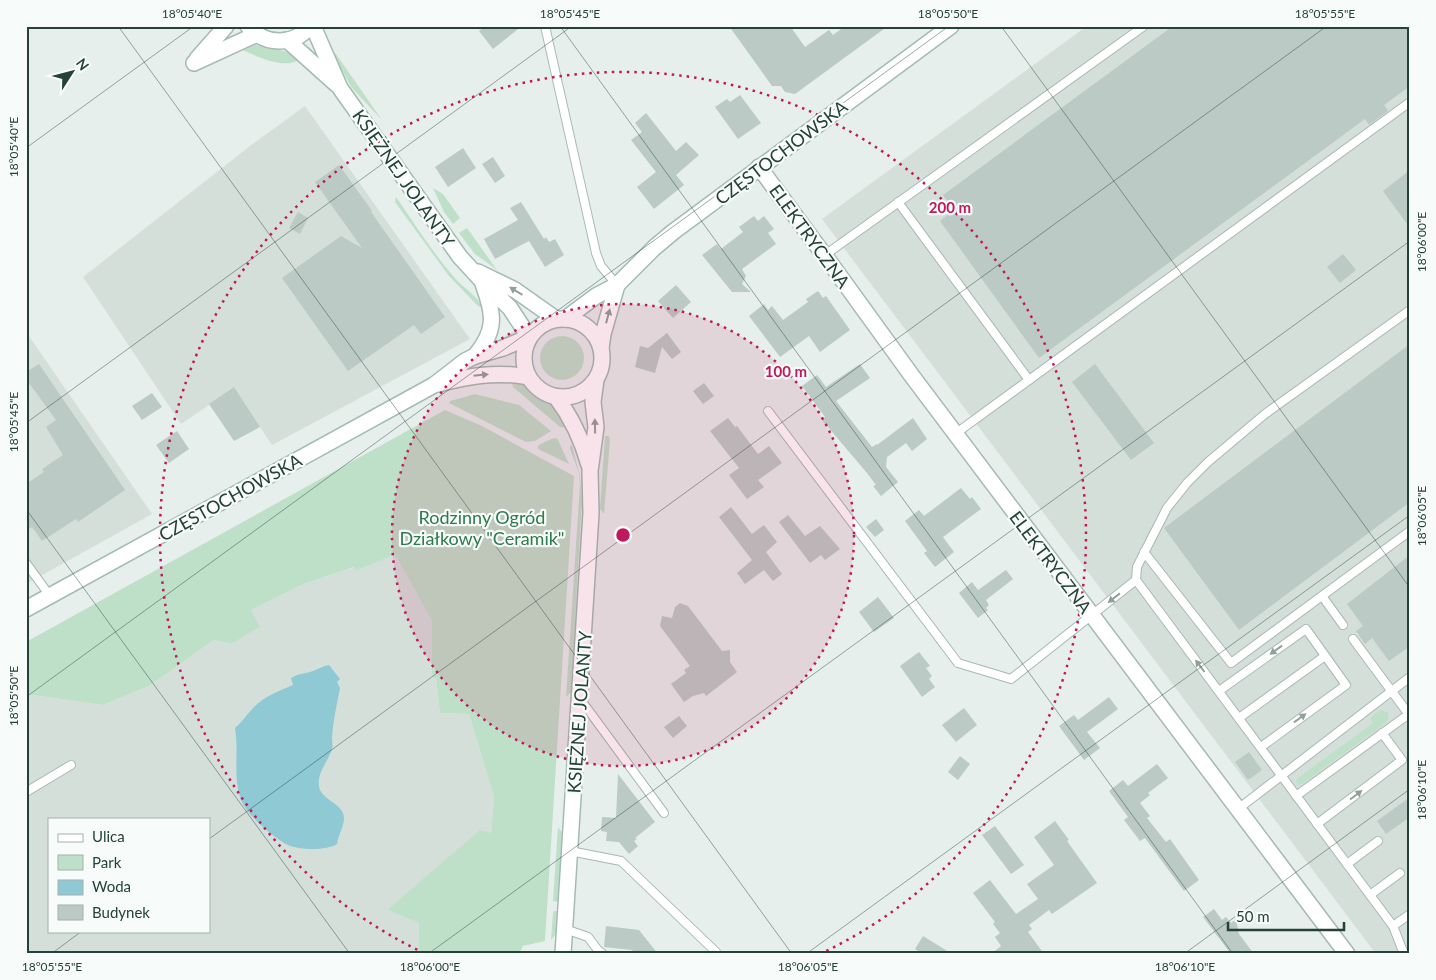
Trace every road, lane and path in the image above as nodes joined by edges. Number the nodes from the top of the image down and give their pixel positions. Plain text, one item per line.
1 (226, 26) edge
2 (312, 26) edge
3 (545, 26) edge
4 (1144, 26) edge
5 (943, 28) edge
6 (252, 30) edge
7 (288, 40) junction
8 (340, 88) junction
9 (1410, 102) edge
10 (759, 168) junction
11 (898, 202) junction
12 (825, 255) junction
13 (470, 268) junction
14 (483, 282) junction
15 (617, 285) junction
16 (1410, 310) edge
17 (560, 319) junction
18 (529, 337) junction
19 (601, 348) junction
20 (475, 356) junction
21 (528, 377) junction
22 (596, 380) junction
23 (1029, 380) junction
24 (434, 385) junction
25 (556, 397) junction
26 (768, 411) dead end
27 (955, 434) junction
28 (590, 471) junction
29 (1410, 531) edge
30 (1144, 552) junction
31 (26, 563) edge
32 (1136, 580) junction
33 (50, 596) junction
34 (1322, 596) junction
35 (26, 609) edge
36 (1091, 615) junction
37 (1343, 625) dead end
38 (1353, 639) dead end
39 (1326, 656) junction
40 (1410, 677) edge
41 (1219, 691) junction
42 (1391, 691) junction
43 (579, 698) junction
44 (1410, 700) edge
45 (1402, 705) junction
46 (1409, 715) edge
47 (1239, 718) junction
48 (1382, 733) junction
49 (1261, 747) junction
50 (71, 765) dead end
51 (1281, 776) junction
52 (26, 792) edge
53 (1296, 796) junction
54 (1238, 809) junction
55 (664, 813) dead end
56 (1317, 824) junction
57 (1378, 841) dead end
58 (570, 851) junction
59 (1347, 864) junction
60 (1400, 872) dead end
61 (1370, 895) junction
62 (1410, 914) edge
63 (1393, 926) junction
64 (565, 929) junction
65 (716, 952) dead end
66 (563, 954) edge
67 (603, 954) edge
68 (1347, 954) edge
69 (1404, 954) edge

1 - 6 street
2 - 7 street
2 - 8 street, KSIĘŻNEJ JOLANTY
3 - 15 lane
4 - 11 lane
5 - 10 street, CZĘSTOCHOWSKA
6 - 7 street
7 - 8 street, KSIĘŻNEJ JOLANTY
8 - 13 street, KSIĘŻNEJ JOLANTY
9 - 23 lane
10 - 12 street, ELEKTRYCZNA
10 - 15 street, CZĘSTOCHOWSKA
11 - 12 lane
11 - 23 lane
12 - 27 street, ELEKTRYCZNA
13 - 14 street, KSIĘŻNEJ JOLANTY
17 -> 13 street, KSIĘŻNEJ JOLANTY
14 - 18 street, KSIĘŻNEJ JOLANTY
14 - 20 street
15 - 17 street, CZĘSTOCHOWSKA
19 -> 15 street, CZĘSTOCHOWSKA
16 - 30 lane
17 - 18 street
17 - 19 street
18 - 20 street, CZĘSTOCHOWSKA
18 - 21 street
19 - 22 street
20 - 24 street, CZĘSTOCHOWSKA
24 -> 21 street, CZĘSTOCHOWSKA
21 - 25 street
22 - 25 street
28 -> 22 street, KSIĘŻNEJ JOLANTY
23 - 27 lane
24 - 33 street, CZĘSTOCHOWSKA
25 - 28 street, KSIĘŻNEJ JOLANTY
26 - 36 lane
27 - 36 street, ELEKTRYCZNA
28 - 43 street, KSIĘŻNEJ JOLANTY
29 - 34 lane
30 - 32 lane
30 - 34 lane
31 - 33 lane
32 -> 36 lane
41 -> 32 lane
33 - 35 street, CZĘSTOCHOWSKA
34 - 37 lane
36 - 54 street, ELEKTRYCZNA
38 - 42 lane
39 -> 41 lane
39 - 47 lane
49 -> 39 lane
40 - 42 lane
41 - 47 lane
42 - 45 lane
42 - 51 lane
43 - 55 lane
43 - 58 street, KSIĘŻNEJ JOLANTY
44 - 45 lane
45 - 46 lane
46 - 48 lane
47 - 49 lane
48 - 53 lane
56 -> 48 lane
49 - 51 lane
50 - 52 lane
51 - 53 lane
51 - 54 lane
53 - 56 lane
54 - 68 street, ELEKTRYCZNA
56 - 59 lane
57 - 59 lane
58 - 64 street, KSIĘŻNEJ JOLANTY
58 - 65 lane
59 - 61 lane
60 - 61 lane
61 - 63 lane
62 - 63 lane
63 - 69 lane
64 - 66 street, KSIĘŻNEJ JOLANTY
64 - 67 lane

